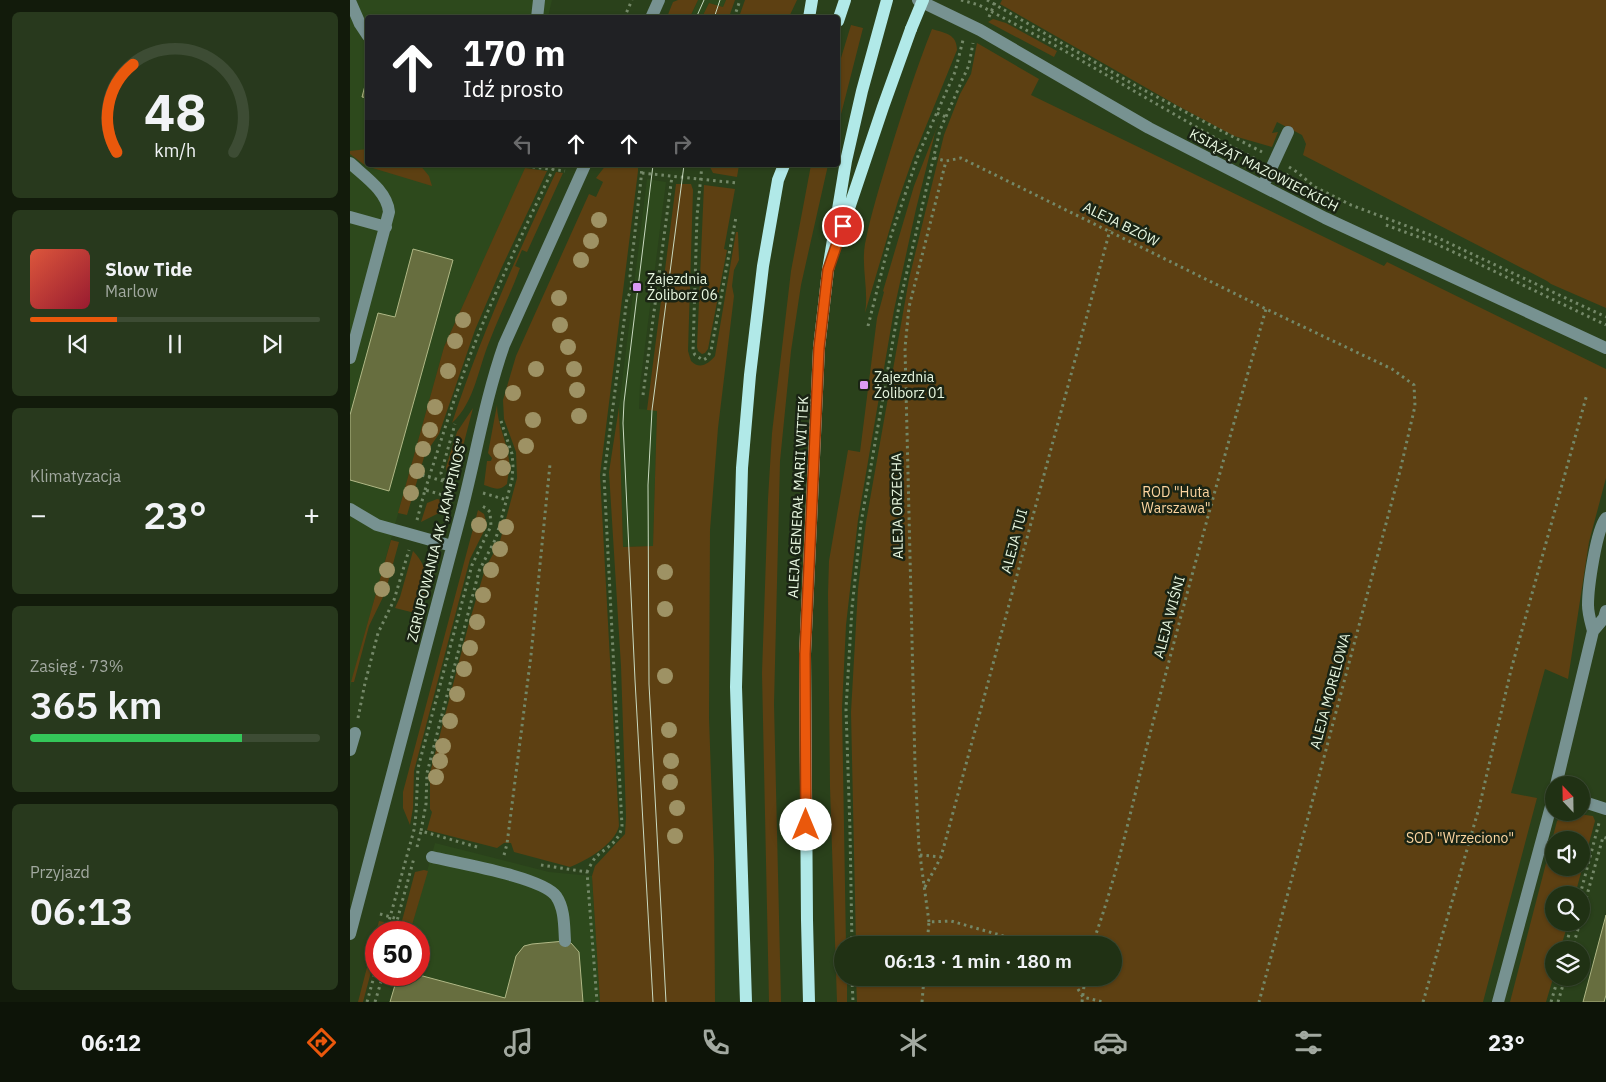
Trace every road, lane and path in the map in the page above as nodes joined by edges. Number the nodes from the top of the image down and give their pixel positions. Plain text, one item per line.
1 (350, 0) edge
2 (539, 0) edge
3 (632, 0) edge
4 (659, 0) edge
5 (741, 0) edge
6 (812, 0) edge
7 (887, 0) edge
8 (918, 0) edge
9 (923, 0) edge
10 (996, 0) edge
11 (845, 1) edge
12 (537, 15) edge
13 (625, 15) edge
14 (652, 15) edge
15 (735, 15) edge
16 (810, 15) edge
17 (840, 15) edge
18 (984, 22) dead end
19 (365, 32) edge
20 (965, 34) dead end
21 (974, 39) dead end
22 (937, 114) junction
23 (946, 117) junction
24 (1288, 132) dead end
25 (934, 158) junction
26 (946, 162) junction
27 (350, 163) edge
28 (533, 167) edge
29 (554, 167) edge
30 (584, 167) edge
31 (642, 167) edge
32 (702, 167) edge
33 (781, 167) edge
34 (553, 170) junction
35 (568, 172) dead end
36 (642, 173) junction
37 (672, 176) junction
38 (700, 179) junction
39 (737, 183) dead end
40 (1263, 186) junction
41 (350, 217) edge
42 (736, 217) dead end
43 (386, 227) junction
44 (1110, 230) junction
45 (828, 270) junction
46 (1266, 309) junction
47 (868, 326) dead end
48 (1606, 348) edge
49 (350, 358) edge
50 (1414, 384) joint
51 (1587, 394) dead end
52 (643, 395) dead end
53 (500, 415) dead end
54 (455, 424) dead end
55 (550, 464) dead end
56 (422, 475) dead end
57 (430, 477) junction
58 (446, 482) junction
59 (454, 484) dead end
60 (425, 490) junction
61 (483, 492) dead end
62 (451, 497) dead end
63 (507, 500) junction
64 (479, 505) dead end
65 (350, 509) edge
66 (1606, 518) edge
67 (413, 535) junction
68 (452, 546) junction
69 (1606, 612) edge
70 (1594, 631) junction
71 (355, 733) joint
72 (350, 750) edge
73 (1558, 776) edge
74 (1590, 804) edge
75 (1604, 809) edge
76 (1547, 821) edge
77 (421, 831) junction
78 (1606, 838) edge
79 (486, 850) dead end
80 (495, 852) dead end
81 (504, 855) junction
82 (920, 855) junction
83 (432, 857) dead end
84 (513, 857) dead end
85 (941, 857) junction
86 (540, 865) dead end
87 (587, 872) junction
88 (1583, 886) edge
89 (1589, 886) edge
90 (925, 888) junction
91 (380, 914) dead end
92 (390, 917) junction
93 (398, 918) junction
94 (389, 921) edge
95 (397, 921) edge
96 (929, 922) junction
97 (350, 934) edge
98 (852, 936) edge
99 (928, 936) edge
100 (1004, 936) edge
101 (1096, 936) edge
102 (565, 941) dead end
103 (371, 986) edge
104 (380, 986) edge
105 (852, 986) edge
106 (923, 986) edge
107 (1075, 986) edge
108 (1084, 986) edge
109 (1556, 986) edge
110 (1563, 986) edge
111 (1083, 997) junction
112 (367, 1002) edge
113 (376, 1002) edge
114 (597, 1002) edge
115 (746, 1002) edge
116 (809, 1002) edge
117 (853, 1002) edge
118 (922, 1002) edge
119 (1082, 1002) edge
120 (1103, 1002) edge
121 (1260, 1002) edge
122 (1423, 1002) edge
123 (1498, 1002) edge
124 (1551, 1002) edge
125 (1558, 1002) edge

1 - 19 street
2 - 12 street
3 - 13 path
4 - 14 street
5 - 15 path
6 - 16 main road
7 - 45 main road, ALEJA GENERAŁ MARII WITTEK
8 - 40 street, KSIĄŻĄT MAZOWIECKICH
9 - 45 main road, bridge
10 - 18 path
11 - 17 main road
20 - 22 path
21 - 23 path
22 - 23 path
22 - 47 path
23 - 25 path
24 - 40 street
25 - 26 path, ALEJA BZÓW
25 - 98 path
26 - 44 path, ALEJA BZÓW
26 - 82 path, ALEJA ORZECHA
27 - 43 street
28 - 34 path
29 - 34 path
30 - 68 street, ZGRUPOWANIA AK „KAMPINOS”
31 - 36 path
32 - 38 path
33 - 115 main road
34 - 35 path
34 - 57 path
36 - 37 path
36 - 87 path
37 - 38 path
37 - 52 path
38 - 39 path
38 - 42 path
40 - 48 street, KSIĄŻĄT MAZOWIECKICH
41 - 43 street
43 - 49 street
44 - 46 path, ALEJA BZÓW
44 - 85 path, ALEJA TUI
45 - 116 main road, ALEJA GENERAŁ MARII WITTEK
46 - 50 path, ALEJA BZÓW
46 - 101 path, ALEJA WIŚNI
50 - 121 path, ALEJA MORELOWA
51 - 122 path
53 - 63 path
54 - 58 path
55 - 81 path
56 - 57 path
57 - 58 path
57 - 60 path
58 - 59 path
60 - 62 path
60 - 67 path
61 - 63 path
63 - 77 path
64 - 92 path
65 - 67 street
66 - 70 street
67 - 68 street
67 - 71 path
68 - 97 street, ZGRUPOWANIA AK „KAMPINOS”
69 - 70 street
70 - 73 street
71 - 72 street
74 - 75 street
75 - 88 path
76 - 123 street
77 - 79 path
77 - 93 path
78 - 89 path
80 - 81 path
81 - 84 path
82 - 85 path
82 - 90 path, ALEJA ORZECHA
83 - 102 street
85 - 90 path, ALEJA TUI
86 - 87 path
87 - 114 path
90 - 96 path, ALEJA ORZECHA
91 - 92 path
92 - 93 path
92 - 94 path
93 - 95 path
96 - 99 path, ALEJA ORZECHA
96 - 100 path
103 - 112 path
104 - 113 path
105 - 117 path
106 - 118 path
107 - 111 path
108 - 111 path
109 - 124 path
110 - 125 path
111 - 119 path
111 - 120 path

